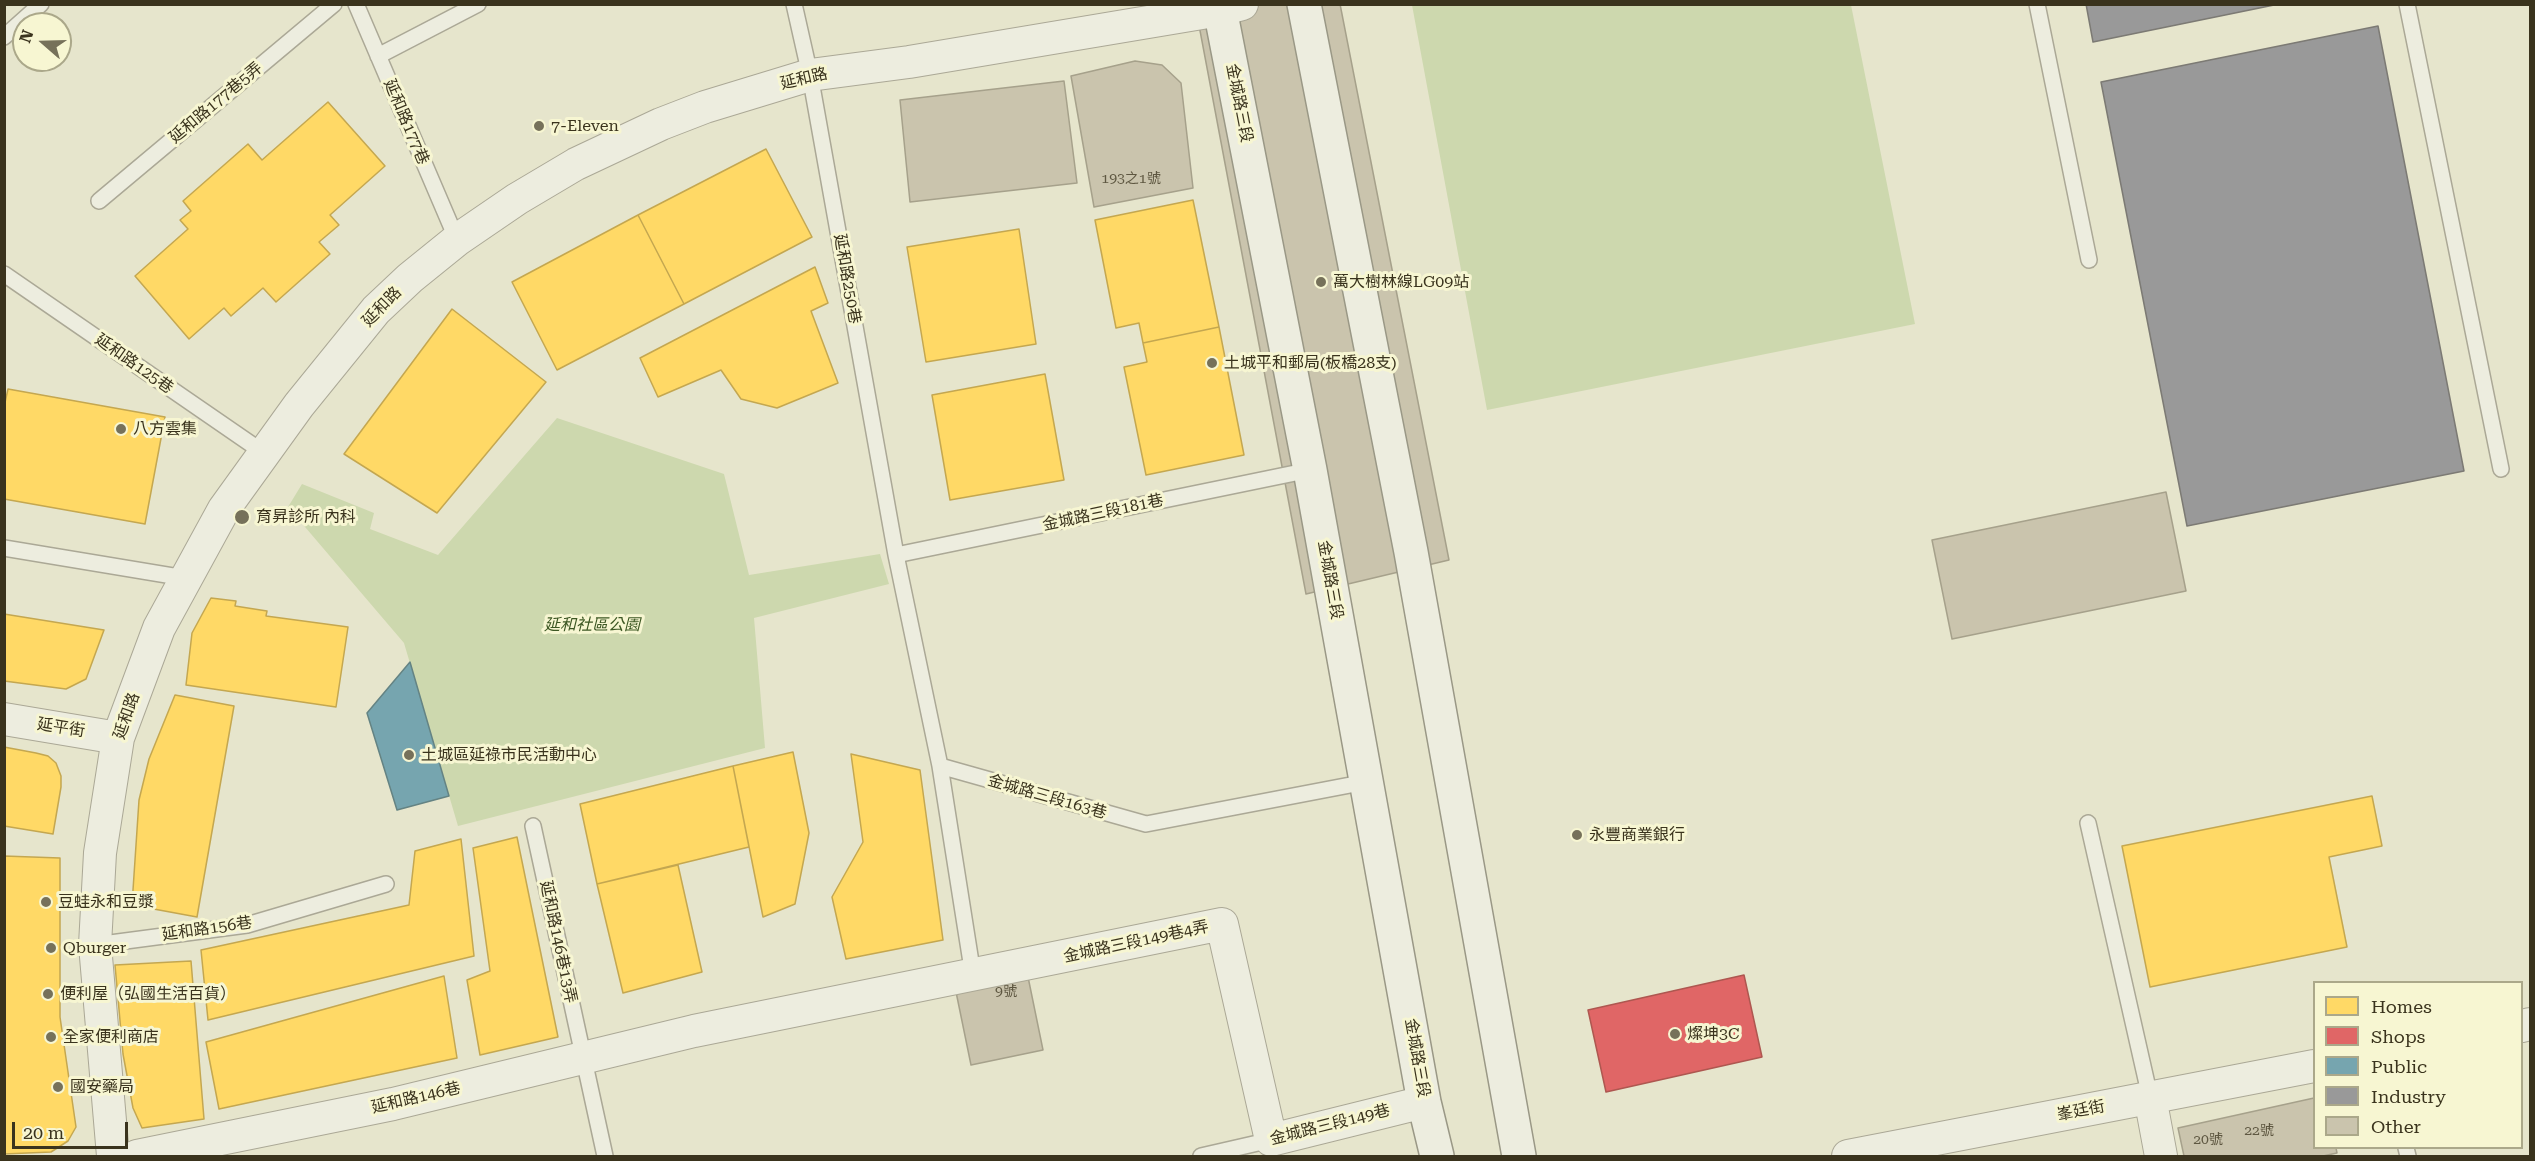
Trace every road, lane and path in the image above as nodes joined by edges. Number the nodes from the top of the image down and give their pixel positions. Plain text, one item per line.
1 (41, 4) edge
2 (334, 4) edge
3 (356, 4) edge
4 (478, 4) edge
5 (794, 4) edge
6 (1304, 4) edge
7 (2037, 4) edge
8 (2407, 4) edge
9 (1227, 6) edge
10 (4, 37) edge
11 (378, 56) junction
12 (810, 75) junction
13 (99, 201) dead end
14 (457, 240) junction
15 (2089, 260) dead end
16 (4, 274) edge
17 (264, 453) junction
18 (1310, 470) junction
19 (2501, 470) dead end
20 (4, 548) edge
21 (896, 555) junction
22 (185, 578) junction
23 (4, 719) edge
24 (118, 738) junction
25 (940, 766) junction
26 (1366, 782) junction
27 (2088, 823) dead end
28 (533, 826) dead end
29 (386, 884) dead end
30 (95, 945) junction
31 (973, 975) junction
32 (694, 1031) joint
33 (583, 1058) junction
34 (2313, 1066) edge
35 (2150, 1097) junction
36 (1424, 1102) junction
37 (1271, 1140) junction
38 (1896, 1152) edge
39 (113, 1156) edge
40 (137, 1156) edge
41 (604, 1156) edge
42 (1201, 1156) edge
43 (1437, 1156) edge
44 (1519, 1156) edge
45 (1848, 1156) edge
46 (2162, 1156) edge

1 - 10 lane
2 - 13 lane, 延和路177巷5弄
3 - 11 lane, 延和路177巷
4 - 11 lane
5 - 12 lane, 延和路250巷
6 - 44 main road
7 - 15 lane
8 - 19 lane
9 - 12 street, 延和路
9 - 18 main road, 金城路三段
11 - 14 lane, 延和路177巷
12 - 14 street, 延和路
12 - 21 lane, 延和路250巷
14 - 17 street, 延和路
16 - 17 lane, 延和路125巷
17 - 22 street, 延和路
18 - 21 lane, 金城路三段181巷
18 - 26 main road, 金城路三段
20 - 22 lane
21 - 25 lane
22 - 24 street, 延和路
23 - 24 street, 延平街
24 - 30 street, 延和路
25 - 26 lane, 金城路三段163巷
25 - 31 lane
26 - 36 main road, 金城路三段
27 - 35 lane
28 - 33 lane, 延和路146巷13弄
29 - 30 lane, 延和路156巷
30 - 39 street, 延和路
31 - 32 street, 金城路三段149巷4弄
31 - 37 street, 金城路三段149巷4弄
32 - 33 street, 延和路146巷
33 - 40 street, 延和路146巷
33 - 41 lane, 延和路146巷13弄
34 - 35 street, 峯廷街
35 - 38 street, 峯廷街
35 - 46 street
36 - 37 street, 金城路三段149巷
36 - 43 main road, 金城路三段
37 - 42 lane, 金城路三段149巷
38 - 45 street, 峯廷街

